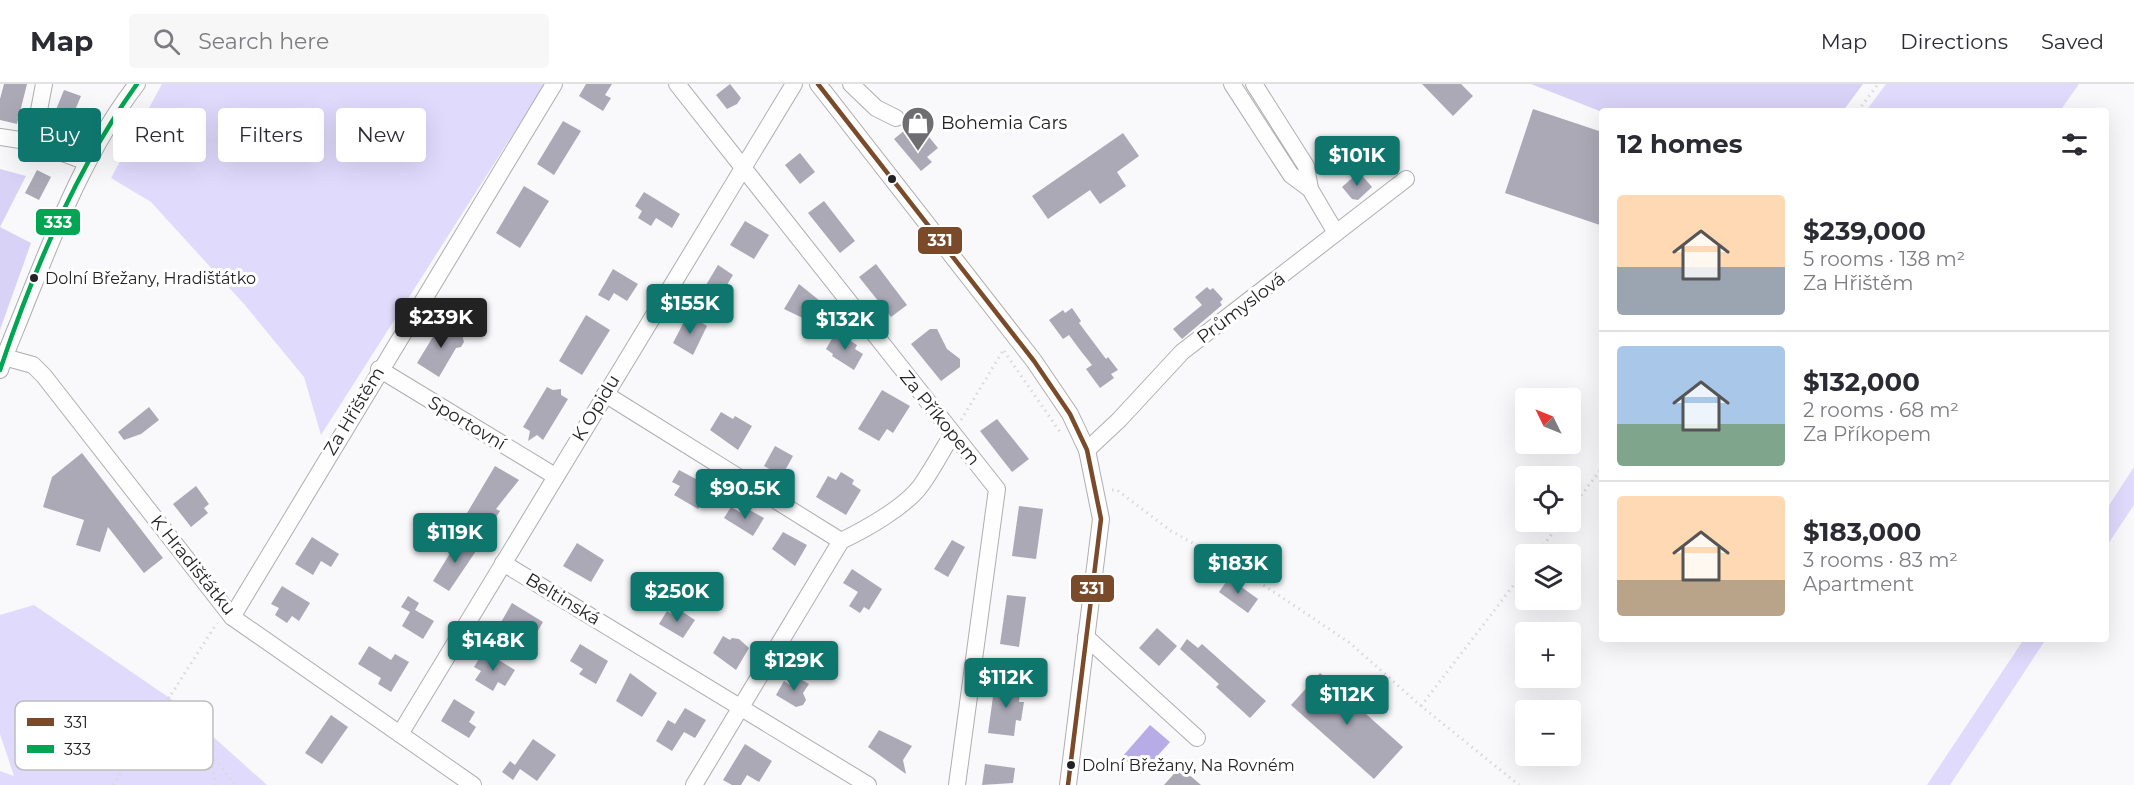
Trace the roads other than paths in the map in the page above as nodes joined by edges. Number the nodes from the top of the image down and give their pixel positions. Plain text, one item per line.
1 (44, 84) edge
2 (137, 84) edge
3 (554, 84) edge
4 (677, 84) edge
5 (794, 84) edge
6 (844, 84) edge
7 (851, 84) edge
8 (1232, 84) edge
9 (1254, 84) edge
10 (822, 90) edge
11 (39, 108) edge
12 (896, 118) dead end
13 (0, 137) edge
14 (18, 140) edge
15 (101, 140) edge
16 (87, 162) edge
17 (743, 166) junction
18 (1406, 179) dead end
19 (1310, 189) junction
20 (1336, 233) junction
21 (2, 364) edge
22 (379, 369) junction
23 (604, 394) junction
24 (952, 435) junction
25 (1087, 450) junction
26 (555, 476) junction
27 (841, 541) junction
28 (503, 563) junction
29 (232, 616) junction
30 (1086, 637) junction
31 (740, 707) junction
32 (400, 734) junction
33 (1197, 738) dead end
34 (473, 785) edge
35 (694, 785) edge
36 (868, 785) edge
37 (957, 785) edge
38 (1068, 785) edge

1 - 11 street
2 - 15 street
3 - 22 street, Za Hřištěm
4 - 17 street, Za Příkopem
5 - 17 street, K Opidu
6 - 10 street
7 - 12 street
8 - 19 street
9 - 19 street
10 - 25 street
13 - 14 street
16 - 21 street
17 - 23 street, K Opidu
17 - 24 street, Za Příkopem
18 - 20 street, Průmyslová
19 - 20 street
20 - 25 street, Průmyslová
21 - 29 street, K Hradišťátku
22 - 26 street, Sportovní
22 - 29 street, Za Hřištěm
23 - 26 street, K Opidu
23 - 27 street
24 - 27 street
24 - 37 street, Za Příkopem
25 - 30 street
26 - 28 street, K Opidu
27 - 31 street
28 - 31 street, Beltinská
28 - 32 street, K Opidu
29 - 32 street, K Hradišťátku
30 - 33 street
30 - 38 street
31 - 35 street
31 - 36 street, Beltinská
32 - 34 street, K Hradišťátku

